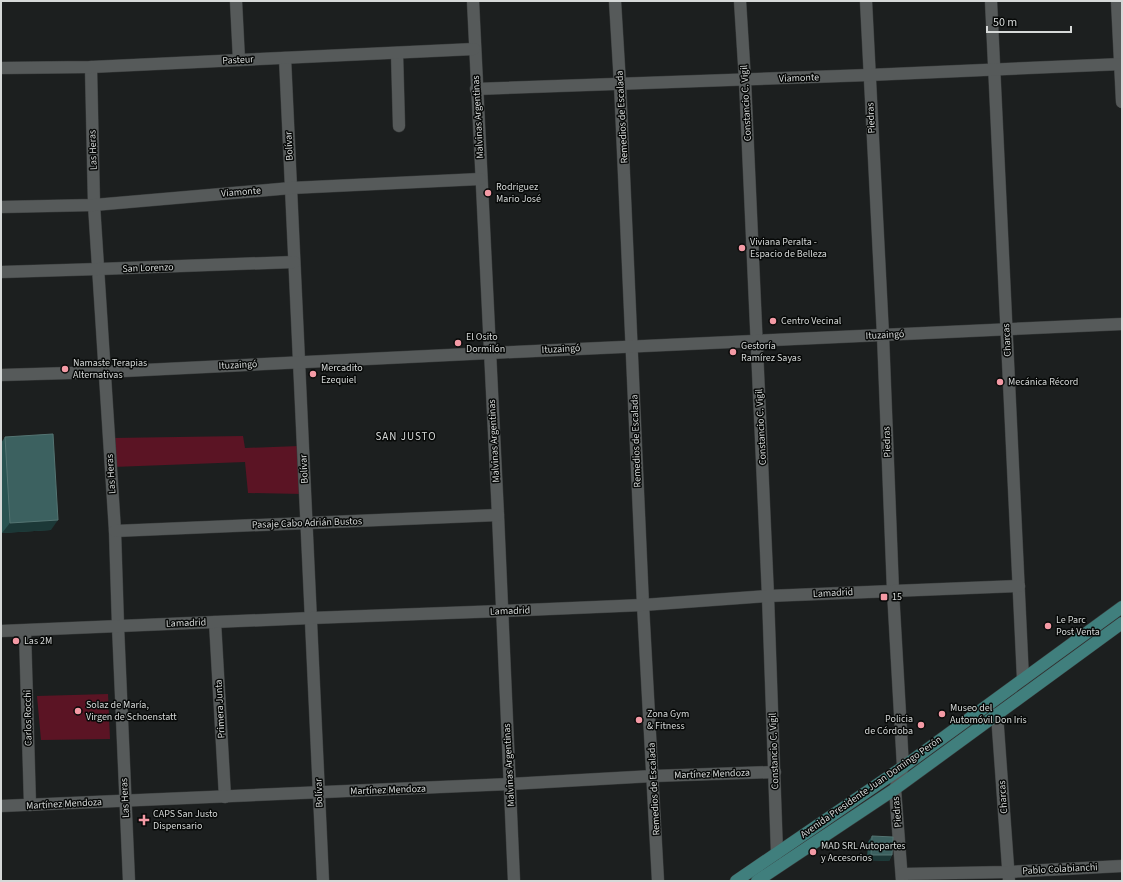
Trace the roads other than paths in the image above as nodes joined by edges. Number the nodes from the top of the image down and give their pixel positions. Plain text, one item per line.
1 (236, 1) edge
2 (473, 1) edge
3 (615, 1) edge
4 (740, 1) edge
5 (866, 1) edge
6 (991, 1) edge
7 (1117, 1) edge
8 (474, 49) junction
9 (397, 52) junction
10 (285, 58) junction
11 (239, 60) junction
12 (1121, 64) edge
13 (91, 67) junction
14 (1, 68) edge
15 (994, 70) junction
16 (869, 75) junction
17 (745, 80) junction
18 (620, 84) junction
19 (476, 89) junction
20 (1122, 102) edge
21 (399, 126) dead end
22 (480, 179) junction
23 (291, 188) junction
24 (94, 205) junction
25 (1, 207) edge
26 (294, 262) junction
27 (99, 269) junction
28 (1, 272) edge
29 (1122, 324) edge
30 (1007, 329) junction
31 (883, 335) junction
32 (757, 341) junction
33 (632, 346) junction
34 (490, 353) junction
35 (299, 362) junction
36 (104, 372) junction
37 (1, 375) edge
38 (498, 515) junction
39 (307, 522) junction
40 (115, 530) junction
41 (1019, 586) junction
42 (893, 591) junction
43 (768, 596) junction
44 (643, 605) junction
45 (1122, 607) edge
46 (501, 611) junction
47 (312, 618) junction
48 (215, 622) junction
49 (118, 626) junction
50 (1122, 626) edge
51 (1, 631) edge
52 (26, 631) junction
53 (1023, 679) junction
54 (997, 714) junction
55 (903, 767) junction
56 (775, 772) junction
57 (653, 776) junction
58 (510, 784) junction
59 (895, 789) junction
60 (320, 793) junction
61 (225, 797) junction
62 (125, 801) junction
63 (1, 806) edge
64 (30, 806) junction
65 (777, 853) junction
66 (1122, 866) edge
67 (1008, 876) edge
68 (902, 878) edge
69 (129, 881) edge
70 (323, 881) edge
71 (514, 881) edge
72 (658, 881) edge
73 (736, 881) edge
74 (757, 881) edge

1 - 11 street
2 - 8 street, Malvinas Argentinas
3 - 18 street, Remedios de Escalada
4 - 17 street, Constancio C. Vigil
5 - 16 street, Piedras
6 - 15 street, Charcas
7 - 12 street
8 - 9 street, Pasteur
8 - 19 street, Malvinas Argentinas
9 - 10 street, Pasteur
9 - 21 street
10 - 11 street, Pasteur
10 - 23 street, Bolívar
11 - 13 street, Pasteur
12 - 15 street, Viamonte
12 - 20 street
13 - 14 street, Pasteur
13 - 24 street, Las Heras
15 - 16 street, Viamonte
15 - 30 street, Charcas
16 - 17 street, Viamonte
16 - 31 street, Piedras
17 - 18 street, Viamonte
17 - 32 street, Constancio C. Vigil
18 - 19 street, Viamonte
18 - 33 street, Remedios de Escalada
19 - 22 street, Malvinas Argentinas
22 - 23 street, Viamonte
22 - 34 street, Malvinas Argentinas
23 - 24 street, Viamonte
23 - 26 street, Bolívar
24 - 25 street, Viamonte
24 - 27 street, Las Heras
26 - 27 street, San Lorenzo
26 - 35 street, Bolívar
27 - 28 street, San Lorenzo
27 - 36 street, Las Heras
29 - 30 street, Ituzaingó
30 - 31 street, Ituzaingó
30 - 41 street, Charcas
31 - 32 street, Ituzaingó
31 - 42 street, Piedras
32 - 33 street, Ituzaingó
32 - 43 street, Constancio C. Vigil
33 - 34 street, Ituzaingó
33 - 44 street, Remedios de Escalada
34 - 35 street, Ituzaingó
34 - 38 street, Malvinas Argentinas
35 - 36 street, Ituzaingó
35 - 39 street, Bolívar
36 - 37 street, Ituzaingó
36 - 40 street, Las Heras
38 - 39 street, Pasaje Cabo Adrián Bustos
38 - 46 street, Malvinas Argentinas
39 - 40 street, Pasaje Cabo Adrián Bustos
39 - 47 street, Bolívar
40 - 49 street, Las Heras
41 - 42 street, Lamadrid
41 - 53 street, Charcas
42 - 43 street, Lamadrid
42 - 55 street, Piedras
43 - 44 street, Lamadrid
43 - 56 street, Constancio C. Vigil
44 - 46 street, Lamadrid
44 - 57 street, Remedios de Escalada
45 - 53 main road, Avenida Presidente Juan Domingo Perón
46 - 47 street, Lamadrid
46 - 58 street, Malvinas Argentinas
47 - 48 street, Lamadrid
47 - 60 street, Bolívar
48 - 49 street, Lamadrid
48 - 61 street, Primera Junta
49 - 52 street, Lamadrid
49 - 62 street, Las Heras
50 - 54 main road, Avenida Presidente Juan Domingo Perón
51 - 52 street, Lamadrid
52 - 64 street, Carlos Rocchi
53 - 55 main road, Avenida Presidente Juan Domingo Perón
54 - 59 main road, Avenida Presidente Juan Domingo Perón
54 - 67 street, Charcas
55 - 59 street, Piedras
55 - 65 main road, Avenida Presidente Juan Domingo Perón
56 - 57 street, Martínez Mendoza
56 - 65 street, Constancio C. Vigil
57 - 58 street, Martínez Mendoza
57 - 72 street, Remedios de Escalada
58 - 60 street, Martínez Mendoza
58 - 71 street, Malvinas Argentinas
59 - 68 street, Piedras
59 - 74 main road, Avenida Presidente Juan Domingo Perón
60 - 61 street, Martínez Mendoza
60 - 70 street, Bolívar
61 - 62 street, Martínez Mendoza
62 - 64 street, Martínez Mendoza
62 - 69 street, Las Heras
63 - 64 street, Martínez Mendoza
65 - 73 main road, Avenida Presidente Juan Domingo Perón
66 - 67 street, Pablo Colabianchi
67 - 68 street, Pablo Colabianchi

